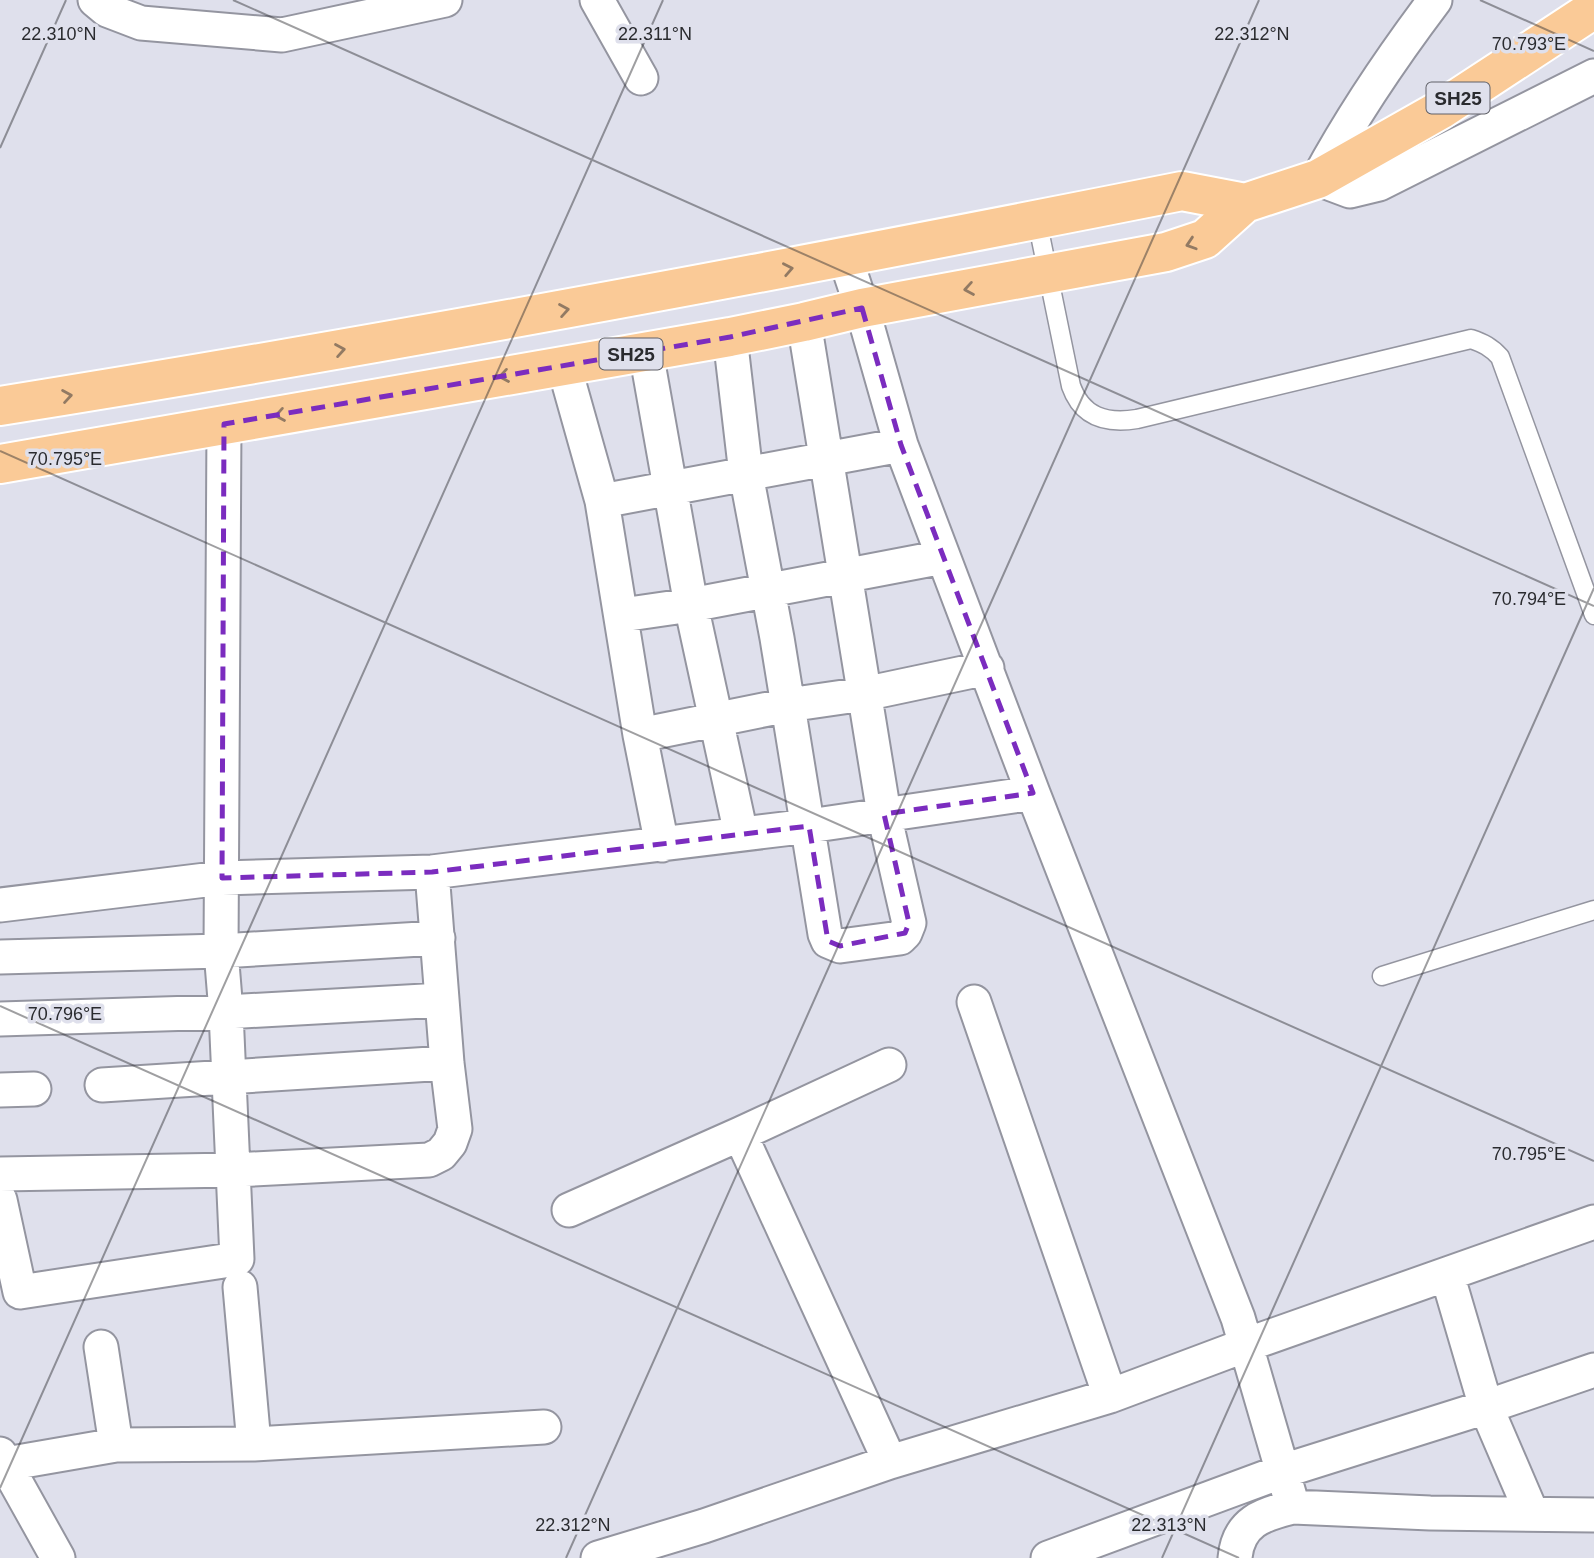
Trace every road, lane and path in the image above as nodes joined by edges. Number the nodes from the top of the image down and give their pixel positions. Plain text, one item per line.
1 (95, 0) edge
2 (445, 0) edge
3 (597, 0) edge
4 (1435, 0) edge
5 (1594, 9) edge
6 (641, 78) dead end
7 (1592, 82) edge
8 (1318, 178) junction
9 (1245, 203) junction
10 (1037, 220) junction
11 (845, 257) junction
12 (1047, 275) junction
13 (862, 308) junction
14 (804, 323) junction
15 (730, 337) junction
16 (646, 352) junction
17 (564, 366) junction
18 (0, 407) edge
19 (224, 424) junction
20 (901, 445) junction
21 (825, 458) junction
22 (0, 464) edge
23 (746, 474) junction
24 (668, 488) junction
25 (602, 500) junction
26 (943, 558) junction
27 (844, 577) junction
28 (767, 590) junction
29 (691, 605) junction
30 (622, 615) junction
31 (1594, 615) edge
32 (987, 668) junction
33 (864, 694) junction
34 (788, 705) junction
35 (716, 720) junction
36 (640, 735) junction
37 (1033, 793) junction
38 (884, 814) junction
39 (809, 826) junction
40 (741, 834) junction
41 (662, 845) junction
42 (432, 872) junction
43 (222, 877) junction
44 (0, 905) edge
45 (1594, 911) edge
46 (438, 938) junction
47 (220, 951) junction
48 (0, 957) edge
49 (1382, 976) dead end
50 (442, 1000) junction
51 (974, 1002) dead end
52 (226, 1012) junction
53 (0, 1019) edge
54 (447, 1063) junction
55 (889, 1065) dead end
56 (228, 1079) junction
57 (102, 1085) dead end
58 (34, 1089) dead end
59 (0, 1090) edge
60 (740, 1135) junction
61 (234, 1170) junction
62 (0, 1174) edge
63 (0, 1200) edge
64 (569, 1210) dead end
65 (1594, 1222) edge
66 (1447, 1274) junction
67 (240, 1287) dead end
68 (1246, 1345) junction
69 (101, 1347) dead end
70 (1594, 1370) edge
71 (1110, 1396) junction
72 (1486, 1408) junction
73 (544, 1427) dead end
74 (254, 1444) junction
75 (116, 1445) junction
76 (3, 1459) edge
77 (890, 1462) junction
78 (1283, 1471) junction
79 (1293, 1507) junction
80 (1532, 1514) junction
81 (1594, 1515) edge
82 (633, 1553) edge
83 (58, 1558) edge
84 (598, 1558) edge
85 (1048, 1558) edge
86 (1235, 1558) edge

1 - 2 street
3 - 6 street
4 - 8 street
5 - 8 main road, SH25
7 - 8 street
8 - 9 main road, SH25
9 - 10 main road, SH25
9 -> 12 main road, SH25
10 - 11 main road, SH25
10 - 12 lane
11 - 13 street
18 -> 11 main road, SH25
12 -> 13 main road, SH25
12 - 31 lane
13 - 14 main road, SH25
13 - 20 street
14 - 15 main road, SH25
14 - 21 street
15 - 16 main road, SH25
15 - 23 street
16 - 17 main road, SH25
16 - 24 street
17 -> 19 main road, SH25
17 - 25 street
19 - 22 main road, SH25
19 - 43 street
20 - 21 street
20 - 26 street
21 - 23 street
21 - 27 street
23 - 24 street
23 - 28 street
24 - 25 street
24 - 29 street
25 - 30 street
26 - 27 street
26 - 32 street
27 - 28 street
27 - 33 street
28 - 29 street
28 - 34 street
29 - 30 street
29 - 35 street
30 - 36 street
32 - 33 street
32 - 37 street
33 - 34 street
33 - 38 street
34 - 35 street
34 - 39 street
35 - 36 street
35 - 40 street
36 - 41 street
37 - 38 street
37 - 68 street
38 - 39 street
38 - 39 street
39 - 40 street
40 - 41 street
41 - 42 street
42 - 43 street
42 - 46 street
43 - 44 street
43 - 47 street
45 - 49 lane
46 - 47 street
46 - 50 street
47 - 48 street
47 - 52 street
50 - 52 street
50 - 54 street
51 - 71 street
52 - 53 street
52 - 56 street
54 - 56 street
54 - 61 street
55 - 60 street
56 - 57 street
56 - 61 street
58 - 59 street
60 - 64 street
60 - 77 street
61 - 62 street
61 - 63 street
65 - 66 street
66 - 68 street
66 - 72 street
67 - 74 street
68 - 71 street
68 - 78 street
69 - 75 street
70 - 72 street
71 - 77 street
72 - 78 street
72 - 80 street
73 - 74 street
74 - 75 street
75 - 76 street
76 - 83 street
77 - 82 street
78 - 79 street
78 - 85 street
79 - 80 street
79 - 86 street
80 - 81 street
82 - 84 street

